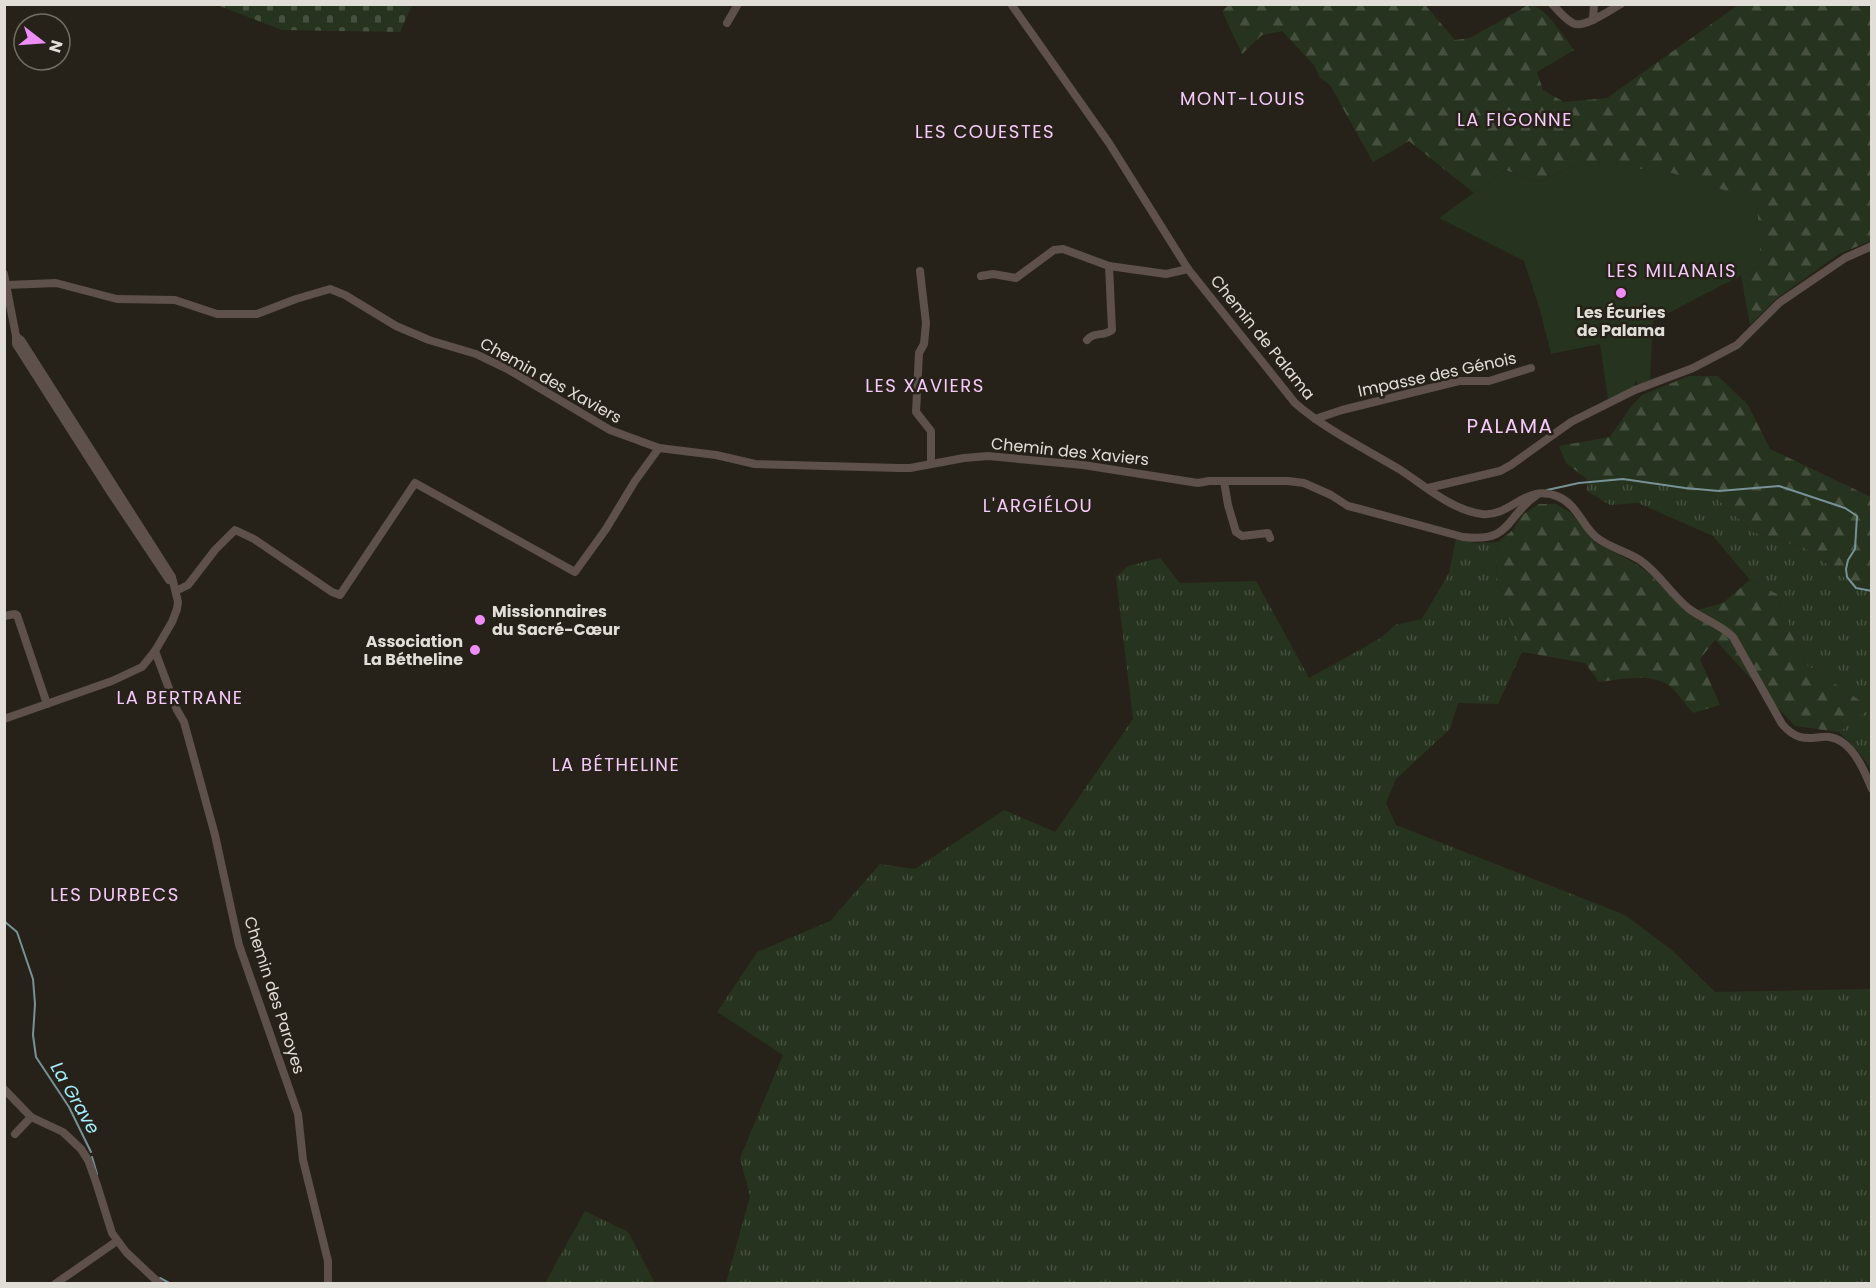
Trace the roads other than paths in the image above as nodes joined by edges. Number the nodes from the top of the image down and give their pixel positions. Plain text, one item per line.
1 (738, 4) edge
2 (1011, 4) edge
3 (1552, 4) edge
4 (1594, 4) edge
5 (1621, 4) edge
6 (1593, 20) junction
7 (727, 23) dead end
8 (1872, 246) edge
9 (1109, 266) junction
10 (1188, 269) junction
11 (920, 271) dead end
12 (4, 274) edge
13 (981, 276) dead end
14 (7, 285) junction
15 (7, 300) edge
16 (8, 315) edge
17 (1087, 340) dead end
18 (1531, 368) dead end
19 (1315, 418) junction
20 (659, 448) junction
21 (930, 463) junction
22 (1224, 482) junction
23 (1428, 488) junction
24 (1538, 494) junction
25 (1270, 538) dead end
26 (175, 588) junction
27 (4, 616) edge
28 (155, 651) junction
29 (47, 704) junction
30 (4, 719) edge
31 (1872, 789) edge
32 (4, 1089) edge
33 (31, 1117) junction
34 (15, 1134) dead end
35 (117, 1241) junction
36 (54, 1284) edge
37 (160, 1284) edge
38 (328, 1284) edge

1 - 7 street
2 - 10 street, Chemin de Palama
3 - 6 street
4 - 6 street
5 - 6 street
8 - 23 street
9 - 10 street
9 - 13 street
9 - 17 street
10 - 19 street, Chemin de Palama
11 - 21 street
12 - 14 street
14 - 15 street
14 - 20 street, Chemin des Xaviers
15 - 16 street
16 - 26 street
18 - 19 street, Impasse des Génois
19 - 23 street, Chemin de Palama
20 - 21 street, Chemin des Xaviers
20 - 26 street
21 - 22 street, Chemin des Xaviers
22 - 24 street, Chemin des Xaviers
22 - 25 street
23 - 24 street, Chemin de Palama
24 - 31 street
26 - 28 street
27 - 29 street
28 - 29 street
28 - 38 street, Chemin des Paroyes
29 - 30 street
32 - 33 street
33 - 34 street
33 - 35 street
35 - 36 street
35 - 37 street

